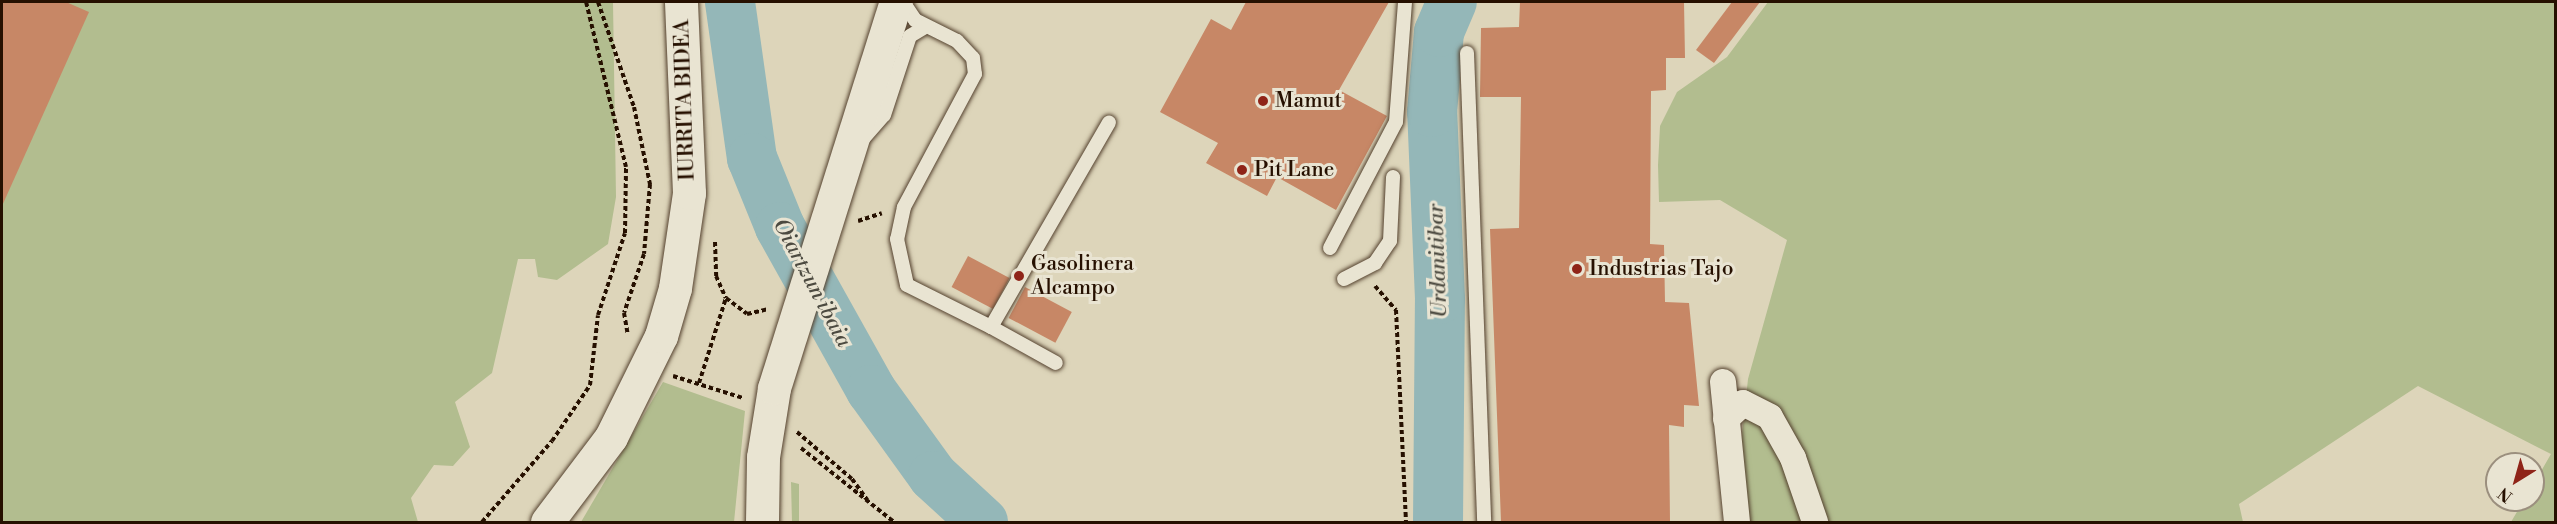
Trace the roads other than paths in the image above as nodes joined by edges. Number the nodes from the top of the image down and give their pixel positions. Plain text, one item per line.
1 (681, 2) edge
2 (896, 2) edge
3 (903, 2) edge
4 (1406, 2) edge
5 (925, 27) junction
6 (1467, 53) dead end
7 (1108, 123) dead end
8 (847, 157) junction
9 (1393, 177) dead end
10 (1330, 248) dead end
11 (1344, 279) dead end
12 (991, 327) junction
13 (1056, 363) dead end
14 (1723, 382) dead end
15 (1726, 419) junction
16 (547, 522) edge
17 (762, 522) edge
18 (1484, 522) edge
19 (1737, 522) edge
20 (1815, 522) edge

1 - 16 street, IURRITA BIDEA
2 - 8 street
3 - 5 lane
4 - 10 lane
5 - 8 lane
5 - 12 lane
6 - 18 lane
7 - 12 lane
8 - 17 street
9 - 11 lane
12 - 13 lane
14 - 15 street
15 - 19 street
15 - 20 street

